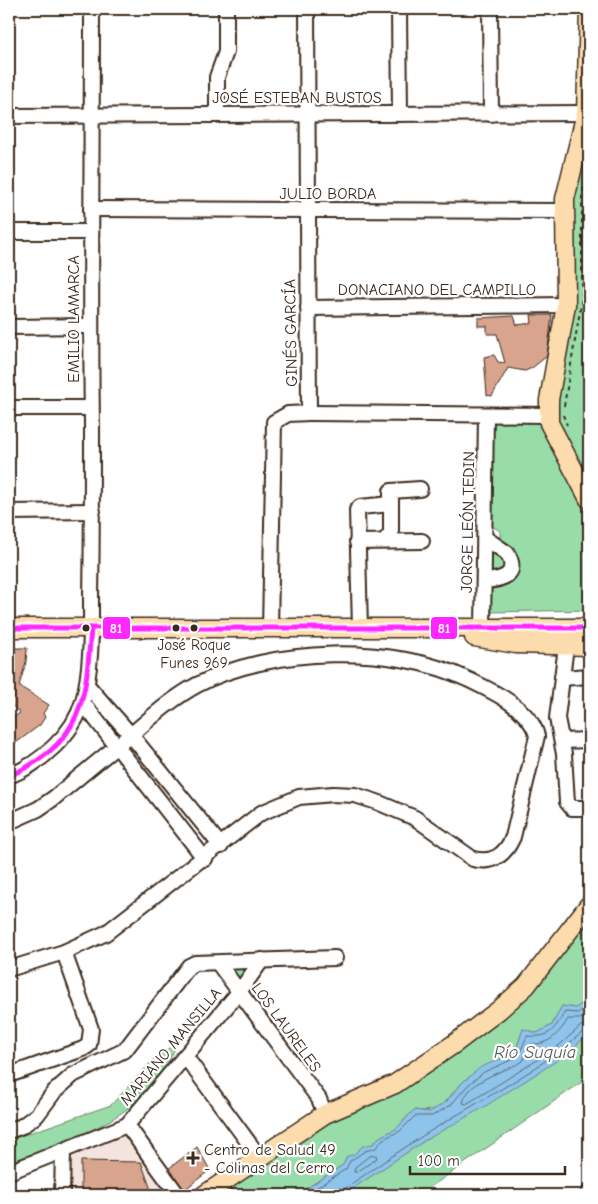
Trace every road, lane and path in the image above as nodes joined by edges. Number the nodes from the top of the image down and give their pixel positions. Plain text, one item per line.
1 (92, 9) edge
2 (226, 9) edge
3 (307, 9) edge
4 (400, 9) edge
5 (490, 9) edge
6 (589, 9) edge
7 (586, 113) junction
8 (309, 114) junction
9 (400, 114) junction
10 (491, 114) junction
11 (92, 115) junction
12 (217, 115) junction
13 (9, 116) edge
14 (91, 209) junction
15 (307, 211) junction
16 (564, 211) junction
17 (9, 232) edge
18 (91, 232) junction
19 (566, 306) junction
20 (308, 308) junction
21 (91, 326) junction
22 (9, 327) edge
23 (9, 408) edge
24 (91, 408) junction
25 (309, 413) junction
26 (486, 415) junction
27 (548, 415) junction
28 (420, 489) dead end
29 (589, 499) edge
30 (391, 504) junction
31 (93, 511) junction
32 (9, 512) edge
33 (485, 538) junction
34 (385, 540) junction
35 (422, 541) dead end
36 (357, 542) junction
37 (484, 581) junction
38 (9, 628) edge
39 (91, 628) junction
40 (414, 628) junction
41 (483, 628) junction
42 (586, 628) edge
43 (270, 629) junction
44 (360, 629) junction
45 (566, 646) junction
46 (589, 646) edge
47 (589, 676) edge
48 (562, 678) junction
49 (87, 685) junction
50 (83, 703) junction
51 (131, 735) junction
52 (589, 740) edge
53 (562, 741) junction
54 (116, 746) junction
55 (9, 776) edge
56 (589, 808) edge
57 (9, 822) edge
58 (221, 846) junction
59 (205, 859) junction
60 (589, 905) edge
61 (64, 952) junction
62 (335, 958) dead end
63 (262, 960) junction
64 (218, 962) junction
65 (9, 969) edge
66 (239, 992) junction
67 (185, 1056) junction
68 (9, 1075) edge
69 (325, 1114) junction
70 (127, 1125) junction
71 (9, 1131) edge
72 (63, 1151) junction
73 (260, 1158) junction
74 (9, 1172) edge
75 (62, 1195) edge
76 (178, 1195) edge
77 (204, 1195) edge

1 - 11 street, EMILIO LAMARCA
2 - 12 street
3 - 8 street, GINÉS GARCÍA
4 - 9 street
5 - 10 street
6 - 7 main road
7 - 10 street, JOSÉ ESTEBAN BUSTOS
7 - 16 main road
8 - 9 street, JOSÉ ESTEBAN BUSTOS
8 - 12 street, JOSÉ ESTEBAN BUSTOS
8 - 15 street, GINÉS GARCÍA
9 - 10 street, JOSÉ ESTEBAN BUSTOS
11 - 12 street, JOSÉ ESTEBAN BUSTOS
11 - 13 street, JOSÉ ESTEBAN BUSTOS
11 - 14 street, EMILIO LAMARCA
14 - 15 street, JULIO BORDA
14 - 18 street, EMILIO LAMARCA
15 - 16 street, JULIO BORDA
15 - 20 street, GINÉS GARCÍA
16 - 19 main road
17 - 18 street
18 - 21 street, EMILIO LAMARCA
19 - 20 street, DONACIANO DEL CAMPILLO
19 - 27 main road
20 - 25 street, GINÉS GARCÍA
21 - 22 street
21 - 24 street, EMILIO LAMARCA
23 - 24 street
24 - 31 street, EMILIO LAMARCA
25 - 26 street
25 - 43 street
26 - 27 street
26 - 33 street, JORGE LEÓN TEDIN
27 - 29 main road
28 - 30 street
30 - 34 street
30 - 36 street
31 - 32 street
31 - 39 street, EMILIO LAMARCA
33 - 37 street, JORGE LEÓN TEDIN
33 - 37 street
34 - 35 street
34 - 36 street
36 - 44 street
37 - 41 street, JORGE LEÓN TEDIN
38 - 39 main road
39 - 43 main road
39 - 49 street, EMILIO LAMARCA
40 - 41 main road
40 - 44 main road
40 - 45 main road
41 - 42 main road
43 - 44 main road
45 - 46 main road
45 - 48 street
47 - 48 street
48 - 53 street
49 - 50 street, EMILIO LAMARCA
49 - 51 street
50 - 54 street
50 - 55 street, EMILIO LAMARCA
51 - 54 street
51 - 58 street
51 - 58 street
52 - 53 street
53 - 56 street
54 - 57 street
54 - 59 street
58 - 59 street
59 - 61 street
60 - 69 main road
61 - 65 street
61 - 68 street
62 - 63 street
63 - 64 street
63 - 66 street, MARIANO MANSILLA
64 - 66 street, LOS LAURELES
64 - 71 street
66 - 67 street, MARIANO MANSILLA
66 - 69 street, LOS LAURELES
67 - 70 street, MARIANO MANSILLA
67 - 73 street
69 - 73 main road
70 - 72 street, MARIANO MANSILLA
70 - 76 street
72 - 74 street, MARIANO MANSILLA
72 - 75 street
73 - 77 main road

